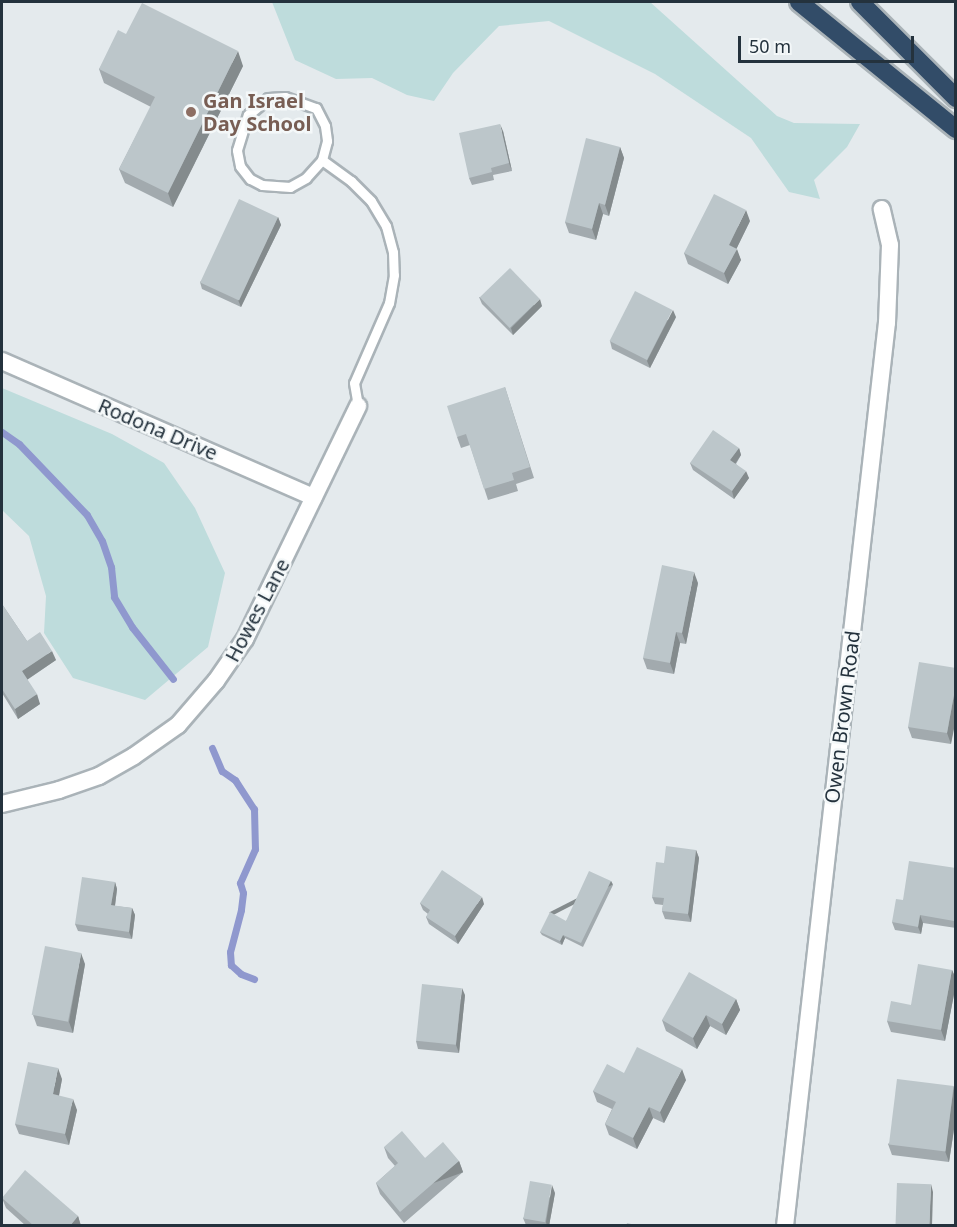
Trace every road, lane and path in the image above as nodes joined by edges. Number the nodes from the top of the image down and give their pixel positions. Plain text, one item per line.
1 (799, 2) edge
2 (860, 2) edge
3 (956, 98) edge
4 (956, 129) edge
5 (322, 160) junction
6 (882, 209) dead end
7 (2, 361) edge
8 (358, 406) joint
9 (314, 496) junction
10 (2, 804) edge
11 (785, 1226) edge

1 - 4 highway
2 - 3 highway
5 - 5 lane
5 - 8 lane
6 - 11 street, Owen Brown Road
7 - 9 street, Rodona Drive
8 - 9 street, Howes Lane
9 - 10 street, Howes Lane

